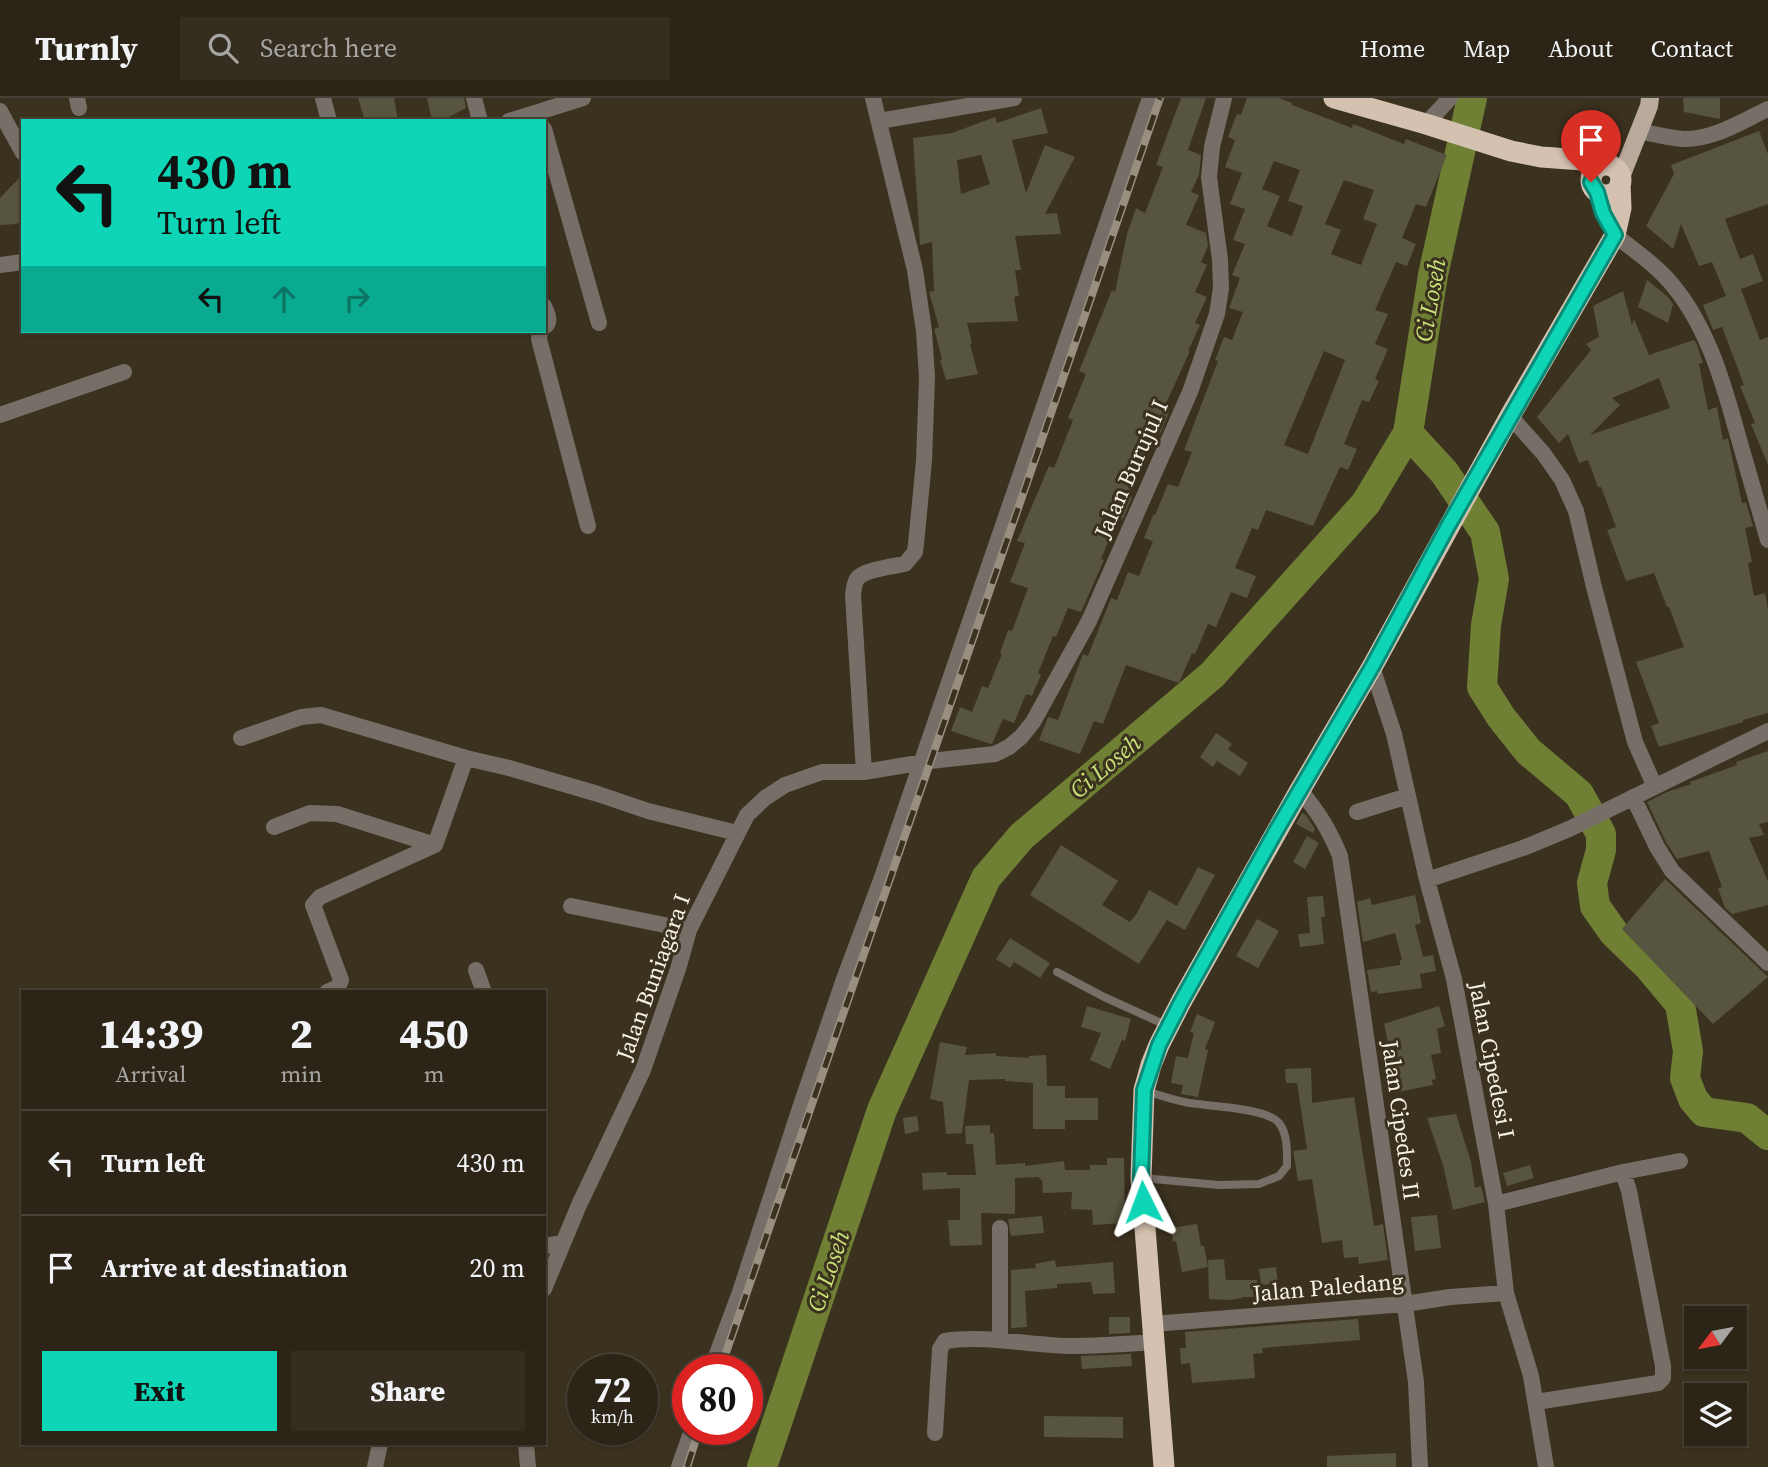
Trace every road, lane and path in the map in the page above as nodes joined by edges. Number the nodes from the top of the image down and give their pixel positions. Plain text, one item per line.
1 (323, 98) edge
2 (474, 98) edge
3 (583, 98) edge
4 (873, 98) edge
5 (1014, 98) edge
6 (1150, 98) edge
7 (1224, 98) edge
8 (1334, 98) edge
9 (1450, 98) edge
10 (1649, 102) edge
11 (1768, 109) edge
12 (0, 110) edge
13 (541, 117) edge
14 (328, 119) edge
15 (479, 119) edge
16 (879, 121) junction
17 (1431, 125) junction
18 (1639, 131) junction
19 (546, 136) edge
20 (21, 149) edge
21 (1541, 157) junction
22 (1613, 172) junction
23 (1595, 190) junction
24 (1615, 235) junction
25 (21, 262) edge
26 (0, 265) edge
27 (599, 323) dead end
28 (541, 333) edge
29 (124, 372) dead end
30 (0, 415) edge
31 (1510, 416) junction
32 (588, 526) dead end
33 (1768, 540) edge
34 (1372, 667) junction
35 (1768, 731) edge
36 (241, 738) dead end
37 (466, 758) junction
38 (922, 763) junction
39 (864, 772) junction
40 (1656, 787) junction
41 (1300, 790) junction
42 (1408, 796) junction
43 (1633, 797) junction
44 (1357, 812) dead end
45 (274, 827) dead end
46 (737, 833) junction
47 (435, 845) junction
48 (1427, 880) junction
49 (571, 906) dead end
50 (689, 930) junction
51 (1768, 962) edge
52 (476, 970) dead end
53 (1057, 972) dead end
54 (331, 990) edge
55 (483, 990) edge
56 (1168, 1026) junction
57 (1144, 1090) junction
58 (1680, 1161) dead end
59 (1623, 1172) junction
60 (1141, 1178) junction
61 (1496, 1204) junction
62 (1000, 1228) dead end
63 (563, 1243) junction
64 (546, 1246) edge
65 (546, 1284) edge
66 (1506, 1293) junction
67 (1405, 1304) junction
68 (1154, 1333) junction
69 (1000, 1340) junction
70 (717, 1354) edge
71 (1536, 1402) junction
72 (935, 1433) dead end
73 (380, 1445) edge
74 (526, 1445) edge
75 (687, 1445) edge
76 (375, 1467) edge
77 (528, 1467) edge
78 (679, 1467) edge
79 (1164, 1467) edge
80 (1420, 1467) edge
81 (1546, 1467) edge

1 - 14 street
2 - 15 street
3 - 13 street
4 - 16 street
5 - 16 street
6 - 38 street
7 - 38 street, Jalan Burujul I
8 - 17 highway
9 - 17 street
10 - 18 main road
10 - 22 main road
11 - 18 street
12 - 20 street
16 - 39 street
17 - 21 highway
18 - 22 main road
19 - 27 street
21 - 22 highway
21 - 23 highway
22 - 23 highway
22 - 24 highway
23 - 24 highway
24 - 31 highway
24 - 33 street
25 - 26 street
28 - 32 street
29 - 30 street
31 - 34 highway
31 - 40 street
34 - 41 highway
34 - 42 street, Jalan Cipedesi I
35 - 40 street
36 - 37 street
37 - 46 street
37 - 47 street
38 - 39 street, Jalan Buniagara I
38 - 70 street
39 - 46 street, Jalan Buniagara I
40 - 43 street
41 - 56 highway
41 - 67 street, Jalan Cipedes II
42 - 44 street
42 - 48 street, Jalan Cipedesi I
43 - 48 street
43 - 51 street
45 - 47 street
46 - 50 street, Jalan Buniagara I
47 - 54 street
48 - 61 street, Jalan Cipedesi I
49 - 50 street
50 - 63 street, Jalan Buniagara I
52 - 55 street
53 - 56 lane
56 - 57 highway
57 - 60 highway
57 - 60 lane
58 - 59 street
59 - 61 street
59 - 71 street
60 - 68 highway
61 - 66 street, Jalan Cipedesi I
62 - 69 street
63 - 64 street
63 - 65 street, Jalan Buniagara I
66 - 67 street, Jalan Paledang
66 - 71 street, Jalan Cipedesi I
67 - 68 street, Jalan Paledang
67 - 80 street, Jalan Cipedes II
68 - 69 street, Jalan Paledang
68 - 79 highway
69 - 72 street, Jalan Paledang
71 - 81 street, Jalan Cipedesi I
73 - 76 street
74 - 77 street
75 - 78 street

